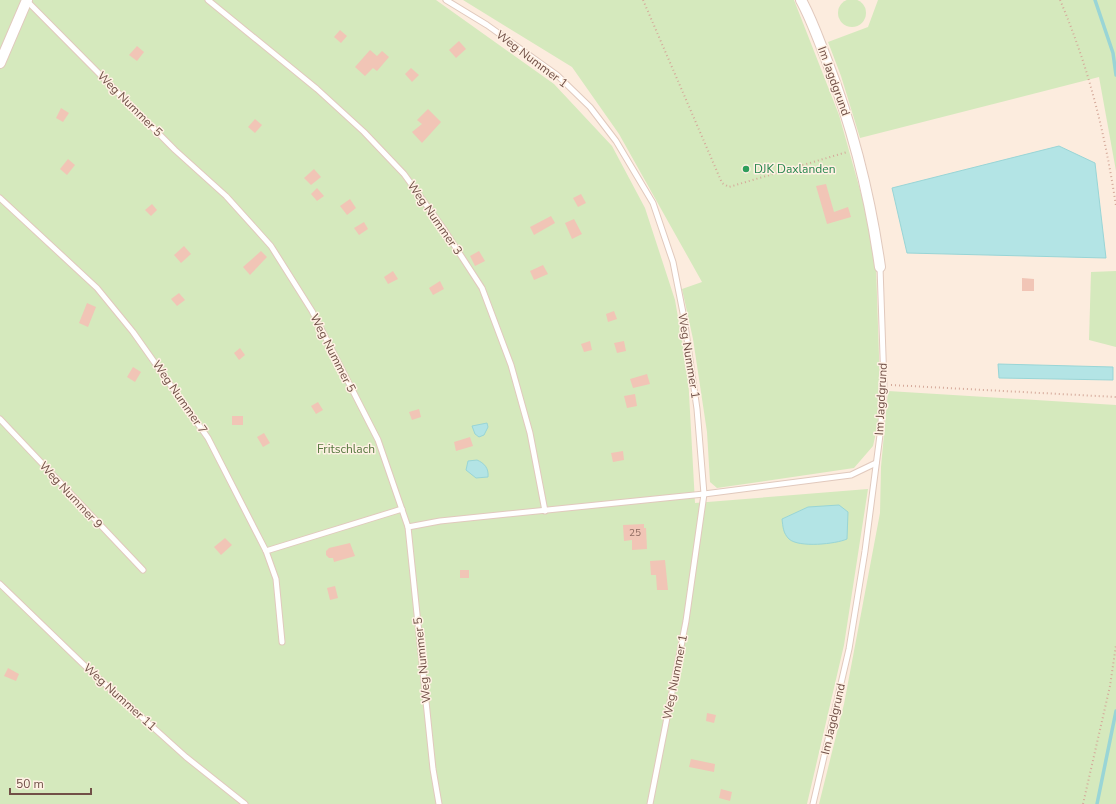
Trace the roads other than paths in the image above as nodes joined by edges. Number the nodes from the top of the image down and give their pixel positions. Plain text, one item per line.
1 (208, 0) edge
2 (446, 0) edge
3 (27, 1) edge
4 (804, 1) edge
5 (0, 63) edge
6 (0, 198) edge
7 (880, 267) joint
8 (0, 419) edge
9 (876, 463) junction
10 (704, 494) junction
11 (402, 509) junction
12 (545, 511) junction
13 (408, 527) junction
14 (266, 552) junction
15 (143, 570) dead end
16 (0, 584) edge
17 (282, 642) dead end
18 (245, 804) edge
19 (439, 804) edge
20 (650, 804) edge
21 (813, 804) edge

1 - 12 lane, Weg Nummer 3
2 - 10 lane, Weg Nummer 1
3 - 5 street
3 - 11 lane, Weg Nummer 5
4 - 7 street, Im Jagdgrund
6 - 14 lane, Weg Nummer 7
7 - 9 lane, Im Jagdgrund
8 - 15 lane, Weg Nummer 9
9 - 10 lane
9 - 21 lane, Im Jagdgrund
10 - 12 lane
10 - 20 lane, Weg Nummer 1
11 - 13 lane, Weg Nummer 5
11 - 14 lane
12 - 13 lane
13 - 19 lane, Weg Nummer 5
14 - 17 lane, Weg Nummer 7
16 - 18 lane, Weg Nummer 11

